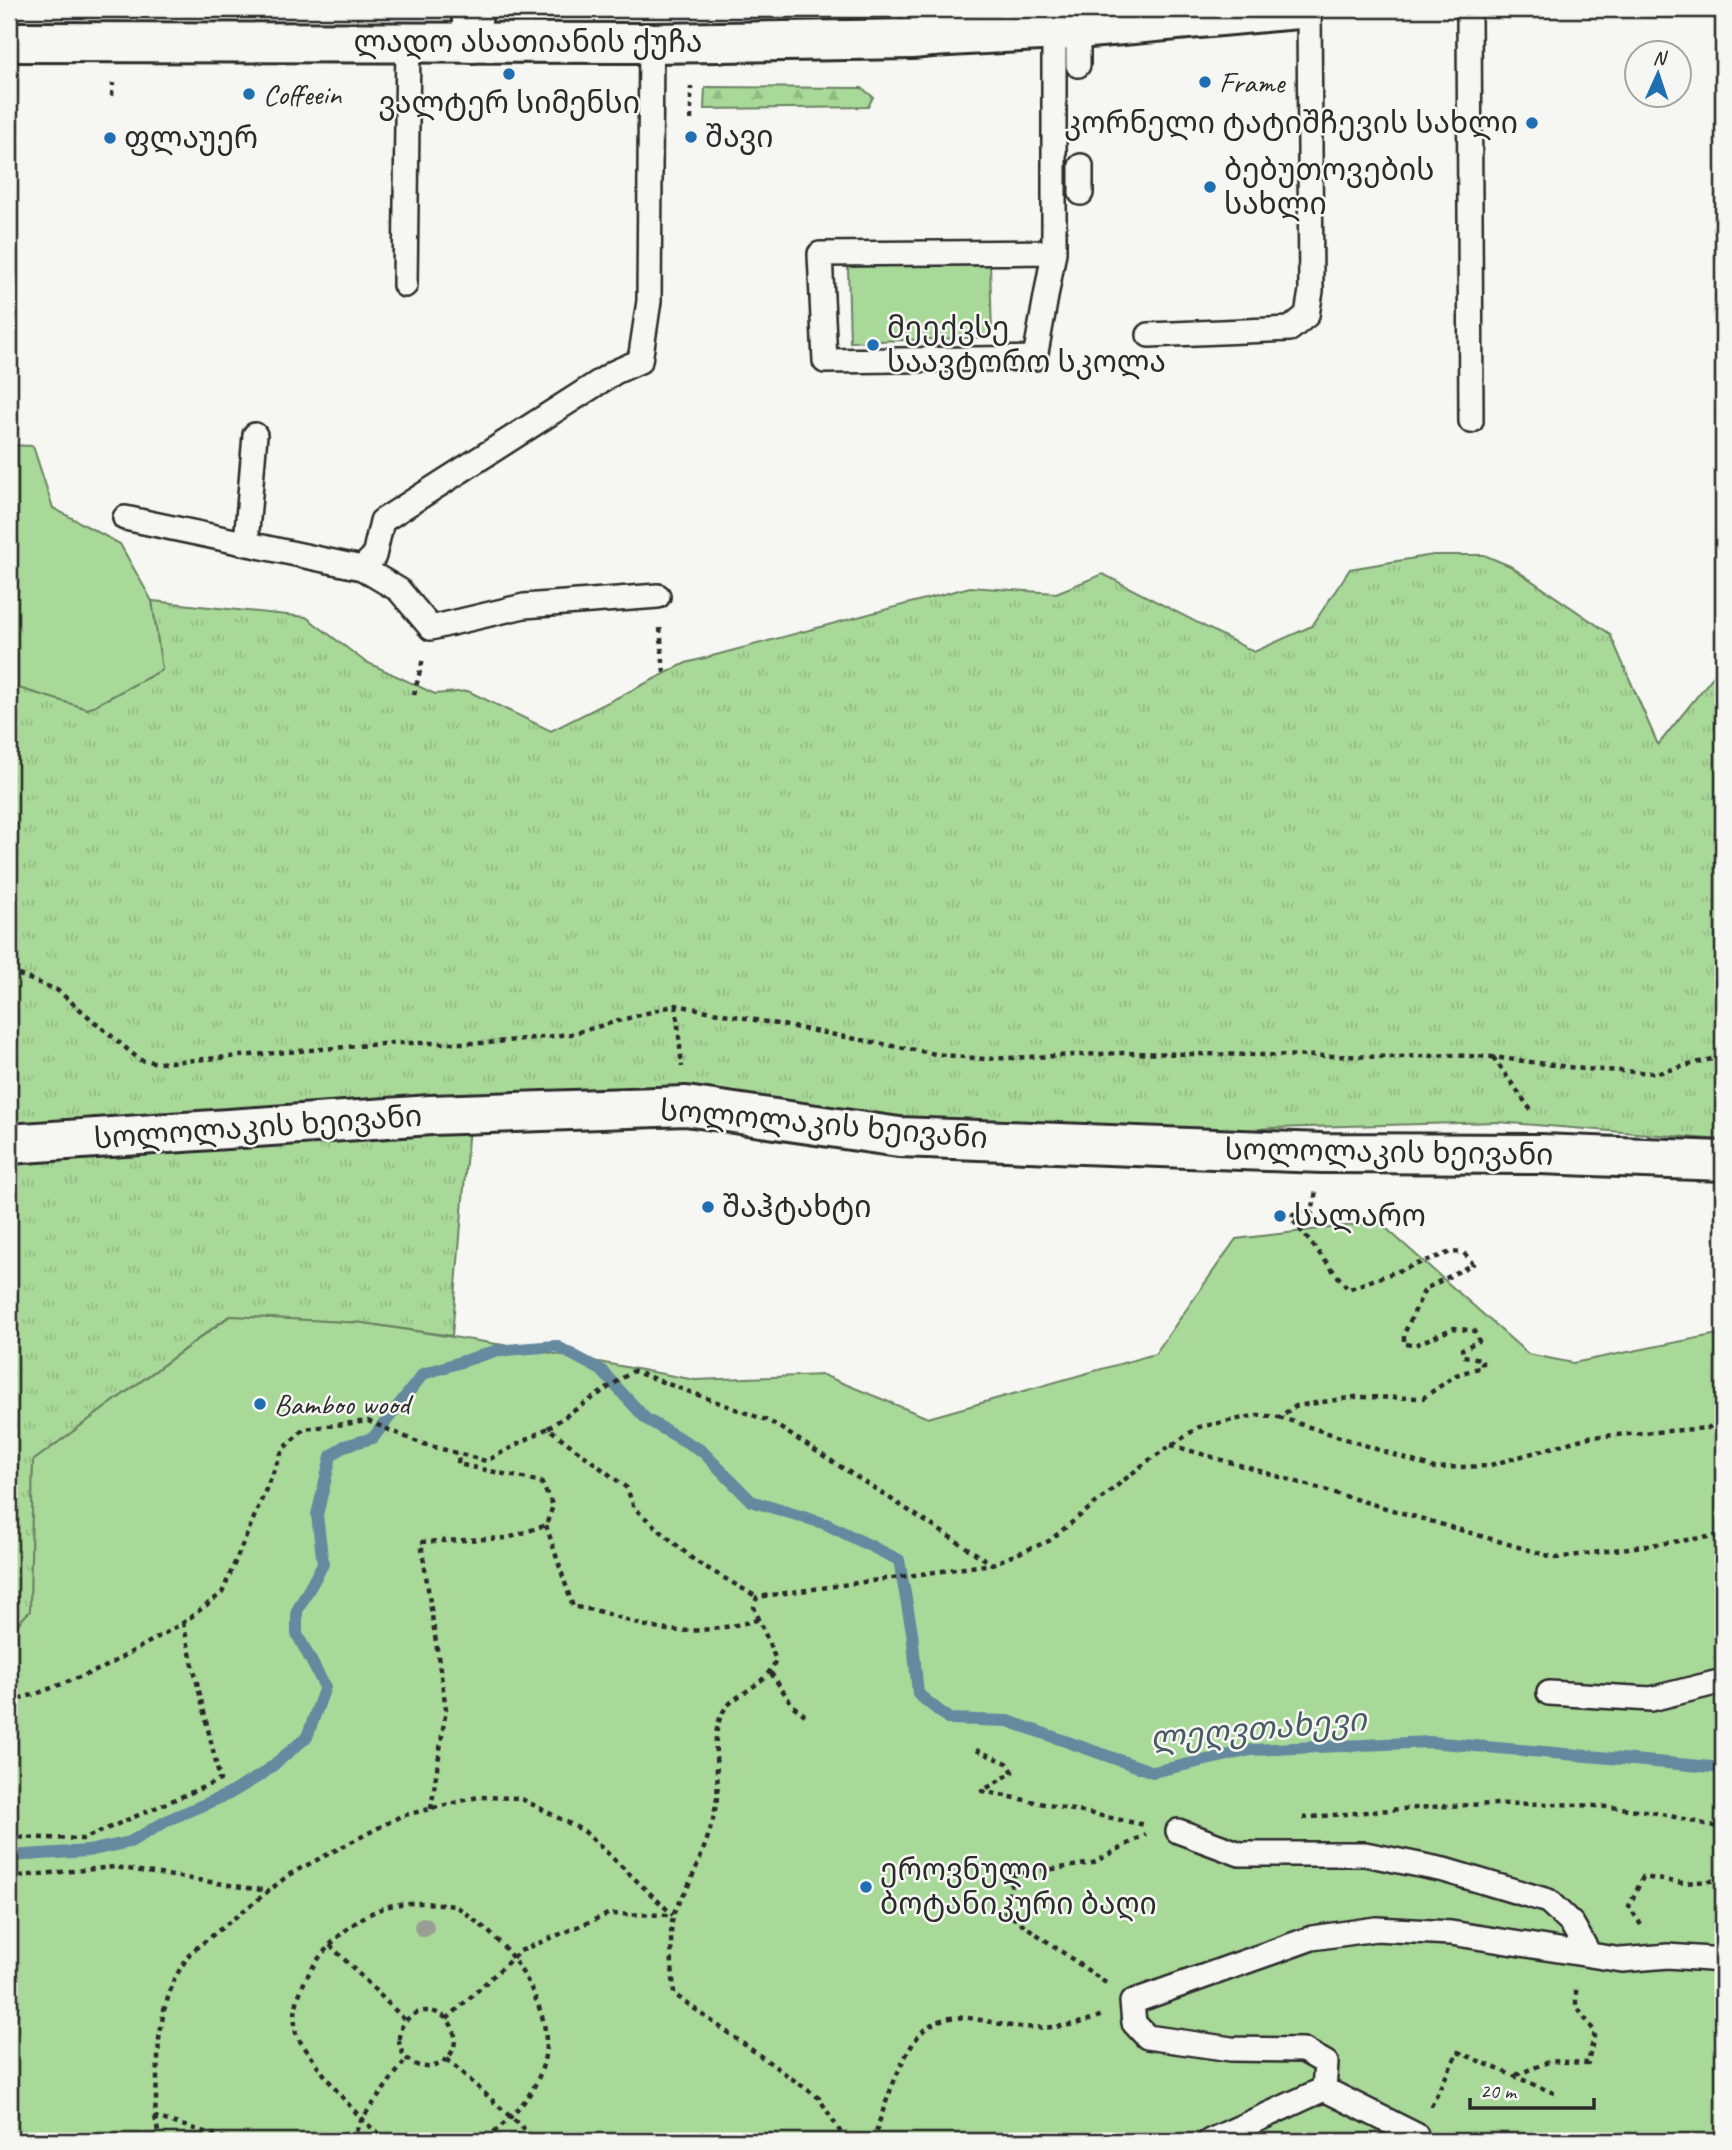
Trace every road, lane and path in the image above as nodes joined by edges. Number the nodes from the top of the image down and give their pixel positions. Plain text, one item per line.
1 (1298, 9) edge
2 (1309, 9) edge
3 (1469, 9) edge
4 (930, 23) edge
5 (472, 26) edge
6 (9, 42) edge
7 (408, 42) junction
8 (1070, 42) junction
9 (651, 43) junction
10 (691, 87) dead end
11 (691, 120) dead end
12 (1081, 166) dead end
13 (1081, 193) dead end
14 (1054, 252) junction
15 (405, 285) dead end
16 (1149, 335) dead end
17 (1471, 421) dead end
18 (256, 435) dead end
19 (125, 518) dead end
20 (246, 543) junction
21 (362, 568) junction
22 (658, 596) joint
23 (664, 673) dead end
24 (9, 971) edge
25 (676, 1005) junction
26 (1723, 1056) edge
27 (1493, 1057) junction
28 (686, 1106) junction
29 (1542, 1124) dead end
30 (9, 1144) edge
31 (1723, 1161) edge
32 (1296, 1210) dead end
33 (1279, 1417) junction
34 (1723, 1418) edge
35 (548, 1428) junction
36 (1170, 1445) junction
37 (459, 1453) junction
38 (545, 1525) junction
39 (1723, 1535) edge
40 (992, 1564) junction
41 (757, 1597) junction
42 (760, 1619) junction
43 (183, 1623) junction
44 (771, 1673) junction
45 (1723, 1681) edge
46 (1549, 1693) dead end
47 (9, 1701) edge
48 (805, 1715) dead end
49 (976, 1750) dead end
50 (431, 1809) junction
51 (1301, 1818) dead end
52 (1723, 1828) edge
53 (1168, 1829) junction
54 (9, 1837) edge
55 (9, 1877) edge
56 (1723, 1880) edge
57 (268, 1891) junction
58 (673, 1914) junction
59 (1646, 1933) dead end
60 (330, 1945) junction
61 (1589, 1954) junction
62 (513, 1955) junction
63 (1723, 1960) edge
64 (1576, 1973) dead end
65 (1132, 2002) junction
66 (447, 2019) junction
67 (406, 2021) junction
68 (407, 2058) junction
69 (447, 2059) junction
70 (1515, 2075) junction
71 (1324, 2089) junction
72 (1556, 2094) dead end
73 (155, 2117) junction
74 (510, 2119) junction
75 (361, 2120) junction
76 (1416, 2136) joint
77 (160, 2141) edge
78 (235, 2141) edge
79 (338, 2141) edge
80 (352, 2141) edge
81 (387, 2141) edge
82 (482, 2141) edge
83 (537, 2141) edge
84 (846, 2141) edge
85 (873, 2141) edge
86 (1210, 2141) edge

1 - 8 street, ლადო ასათიანის ქუჩა
2 - 16 lane
3 - 17 lane
4 - 8 street, ლადო ასათიანის ქუჩა
4 - 9 street, ლადო ასათიანის ქუჩა
5 - 7 street, ლადო ასათიანის ქუჩა
5 - 9 street, ლადო ასათიანის ქუჩა
6 - 7 street, ლადო ასათიანის ქუჩა
7 - 15 lane
8 - 14 lane
9 - 21 lane
10 - 11 path
12 - 13 lane
14 - 14 lane
18 - 20 lane
19 - 20 lane
20 - 21 lane
21 - 22 lane
22 - 23 path
24 - 25 path
25 - 27 path
25 - 28 path
26 - 27 path
27 - 29 path
28 - 30 street, სოლოლაკის ხეივანი
28 - 31 street, სოლოლაკის ხეივანი
32 - 33 path
33 - 34 path
33 - 36 path
35 - 37 path
35 - 40 path
35 - 41 path
36 - 39 path
36 - 40 path
37 - 38 path
37 - 43 path
38 - 42 path
38 - 50 path
40 - 41 path
41 - 42 path
42 - 44 path
43 - 47 path
43 - 54 path
44 - 48 path
44 - 58 path
45 - 46 lane
49 - 53 path
50 - 57 path
50 - 58 path
51 - 52 path
53 - 61 lane
53 - 65 path
55 - 57 path
56 - 59 path
57 - 73 path
58 - 62 path
58 - 84 path
60 - 62 path
60 - 67 path
60 - 75 path
61 - 63 lane
61 - 65 lane
62 - 66 path
62 - 74 path
64 - 70 path
65 - 71 lane
65 - 85 path
66 - 67 path
66 - 69 path
67 - 68 path
68 - 69 path
68 - 75 path
69 - 74 path
70 - 72 path
70 - 76 path
71 - 76 lane
71 - 86 lane
73 - 77 path
73 - 78 path
74 - 82 path
74 - 83 path
75 - 80 path
75 - 81 path
79 - 80 path

